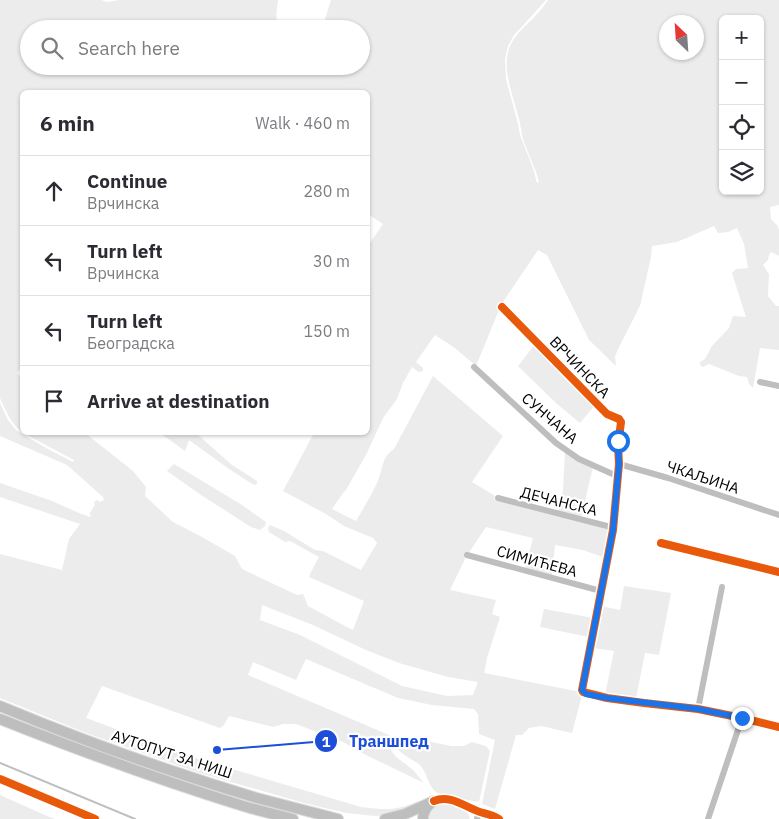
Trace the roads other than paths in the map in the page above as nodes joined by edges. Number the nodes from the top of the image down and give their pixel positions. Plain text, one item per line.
1 (502, 307) dead end
2 (474, 367) dead end
3 (760, 382) dead end
4 (779, 386) edge
5 (619, 464) junction
6 (617, 476) junction
7 (498, 498) dead end
8 (779, 515) edge
9 (613, 530) junction
10 (661, 543) dead end
11 (467, 555) dead end
12 (779, 572) edge
13 (722, 587) dead end
14 (601, 591) junction
15 (0, 706) edge
16 (698, 709) junction
17 (0, 718) edge
18 (742, 718) junction
19 (779, 727) edge
20 (0, 779) edge
21 (434, 801) junction
22 (239, 805) junction
23 (479, 811) junction
24 (95, 819) edge
25 (266, 819) edge
26 (293, 819) edge
27 (338, 819) edge
28 (386, 819) edge
29 (423, 819) edge
30 (477, 819) edge
31 (499, 819) edge
32 (708, 819) edge

1 - 5 street, ВРЧИНСКА
2 - 6 street, СУНЧАНА
3 - 4 street
5 - 6 street, ВРЧИНСКА
5 - 8 street, ЧКАЉИНА
6 - 9 street, ВРЧИНСКА
7 - 9 street, ДЕЧАНСКА
9 - 14 street, ВРЧИНСКА
10 - 12 street
11 - 14 street, СИМИЋЕВА
13 - 16 street
14 - 16 street, ВРЧИНСКА
15 - 27 highway, АУТОПУТ ЗА НИШ
16 - 18 street
17 - 22 highway, АУТОПУТ ЗА НИШ
18 - 19 street
18 - 32 street
20 - 24 street
21 - 23 street
21 - 28 highway
21 - 29 highway
22 - 25 highway
22 - 26 highway, АУТОПУТ ЗА НИШ
23 - 30 street
23 - 31 street

